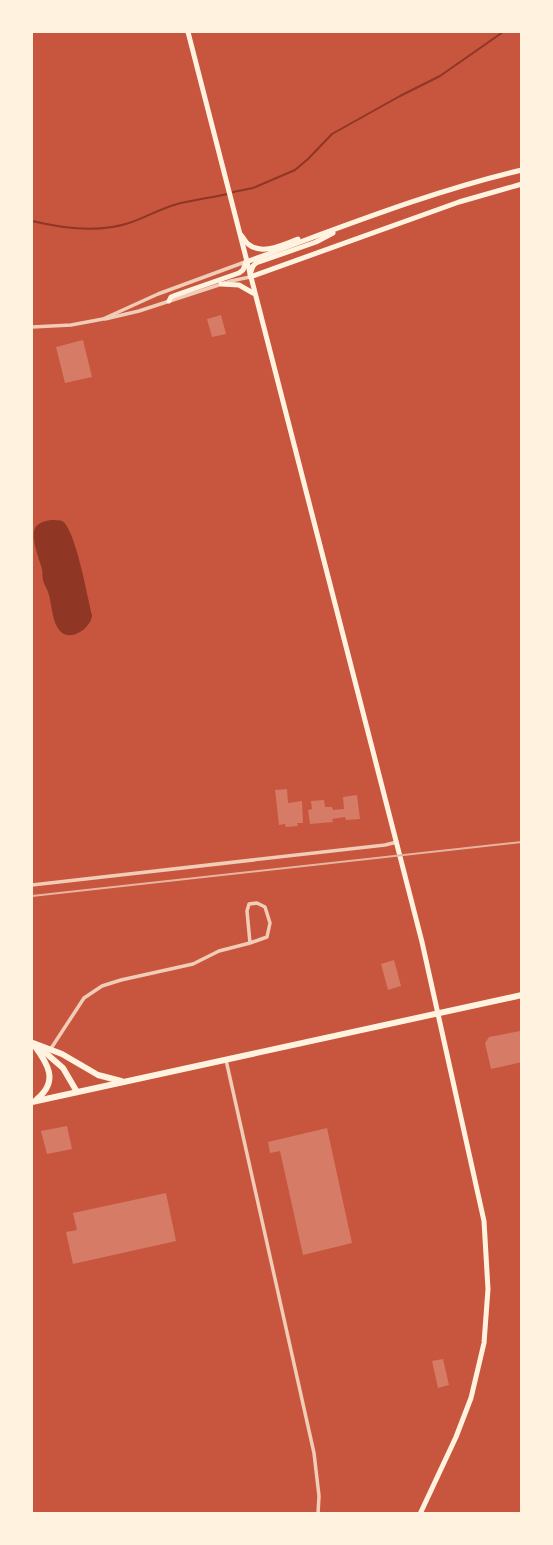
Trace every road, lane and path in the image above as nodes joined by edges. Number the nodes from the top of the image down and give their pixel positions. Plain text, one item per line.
1 (188, 32) edge
2 (522, 170) edge
3 (522, 184) edge
4 (394, 209) junction
5 (394, 225) junction
6 (344, 226) junction
7 (239, 232) junction
8 (246, 262) junction
9 (250, 277) junction
10 (221, 284) junction
11 (255, 295) junction
12 (169, 301) junction
13 (103, 318) junction
14 (32, 327) edge
15 (397, 842) junction
16 (32, 885) edge
17 (250, 943) junction
18 (522, 995) edge
19 (439, 1012) junction
20 (32, 1043) edge
21 (47, 1054) junction
22 (226, 1060) junction
23 (126, 1081) junction
24 (77, 1092) junction
25 (33, 1101) edge
26 (318, 1514) edge
27 (420, 1514) edge

1 - 7 main road
2 - 4 main road
3 - 5 main road
4 - 5 main road
4 - 6 main road
5 - 9 main road
6 - 7 main road
6 - 8 main road
6 - 9 main road
7 - 8 main road
8 - 9 main road
8 - 12 main road
8 - 13 street
9 - 10 street
9 - 11 main road
10 - 11 main road
10 - 12 street
11 - 15 main road
12 - 13 street
13 - 14 street
15 - 16 street
15 - 19 main road
17 - 17 street
17 - 21 street
18 - 19 main road
19 - 22 main road
19 - 27 main road
20 - 21 main road
21 - 23 main road
21 - 24 main road
21 - 25 main road
22 - 23 main road
22 - 26 street
23 - 24 main road
24 - 25 main road

